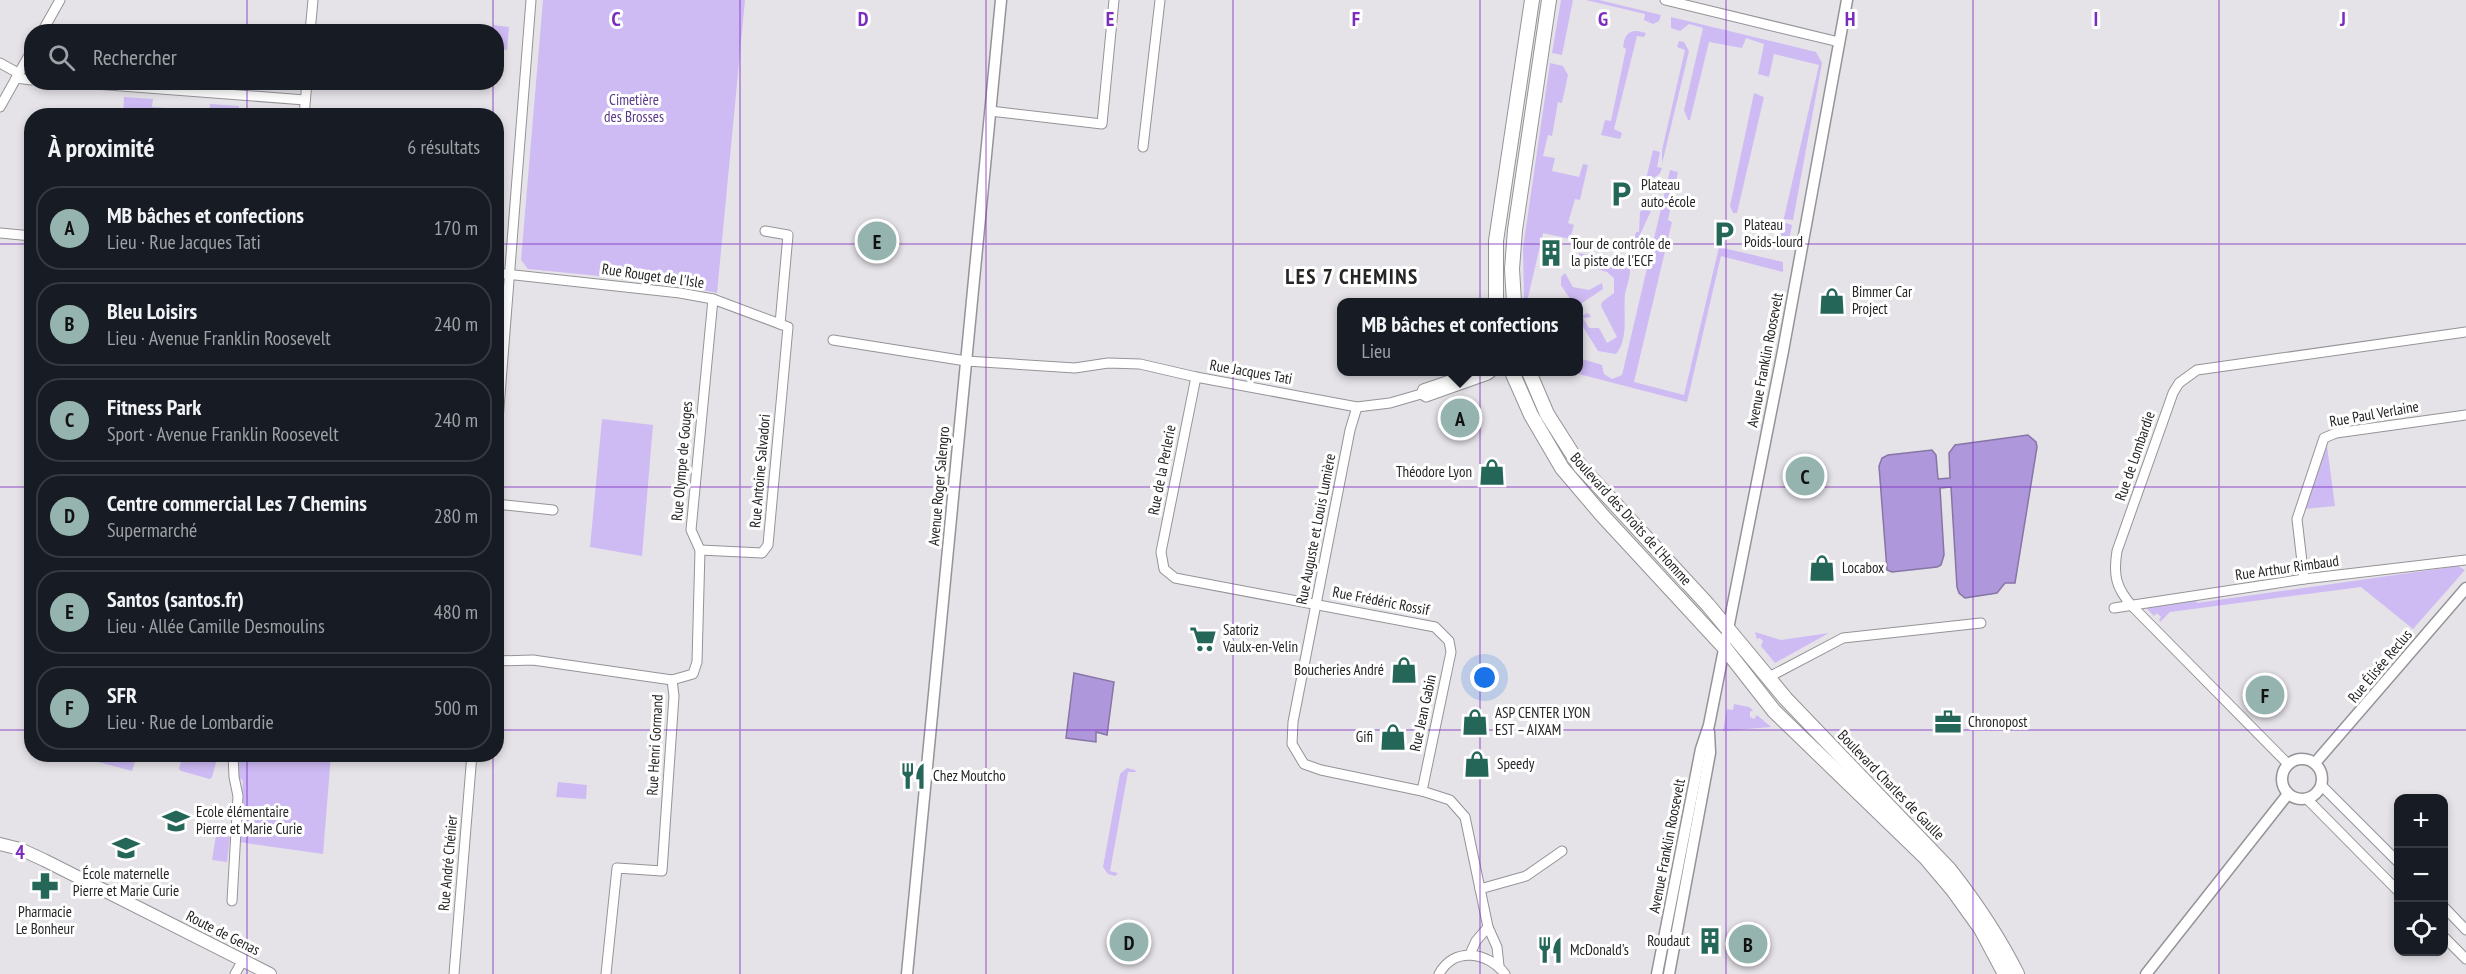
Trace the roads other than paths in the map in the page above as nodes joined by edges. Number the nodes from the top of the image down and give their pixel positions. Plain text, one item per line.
1 (60, 0) edge
2 (313, 0) edge
3 (531, 0) edge
4 (1001, 0) edge
5 (1114, 0) edge
6 (1160, 0) edge
7 (1532, 0) edge
8 (1550, 0) edge
9 (1665, 0) edge
10 (1847, 0) edge
11 (46, 24) edge
12 (311, 24) edge
13 (1839, 42) junction
14 (0, 63) edge
15 (24, 64) edge
16 (17, 76) junction
17 (24, 78) edge
18 (174, 90) edge
19 (306, 90) edge
20 (305, 100) junction
21 (0, 107) edge
22 (304, 108) edge
23 (990, 111) junction
24 (1143, 147) dead end
25 (765, 231) dead end
26 (0, 233) edge
27 (24, 235) edge
28 (504, 274) edge
29 (510, 274) junction
30 (1496, 298) edge
31 (1514, 298) edge
32 (713, 299) junction
33 (784, 326) junction
34 (2466, 332) edge
35 (833, 340) dead end
36 (504, 348) edge
37 (966, 361) junction
38 (1461, 376) edge
39 (1485, 376) edge
40 (1514, 376) edge
41 (1530, 376) edge
42 (1196, 377) junction
43 (1421, 394) junction
44 (1357, 406) junction
45 (2466, 415) edge
46 (504, 505) edge
47 (553, 510) dead end
48 (700, 550) junction
49 (2466, 560) edge
50 (1164, 569) joint
51 (2304, 579) junction
52 (2466, 588) edge
53 (1317, 604) junction
54 (2132, 606) junction
55 (2114, 608) dead end
56 (1981, 623) dead end
57 (1728, 629) junction
58 (1449, 641) joint
59 (1724, 647) junction
60 (504, 661) edge
61 (1769, 677) junction
62 (672, 680) junction
63 (1709, 725) junction
64 (233, 762) edge
65 (471, 762) edge
66 (2315, 763) junction
67 (2288, 764) junction
68 (2321, 785) junction
69 (1422, 791) junction
70 (2288, 794) junction
71 (2307, 798) junction
72 (0, 844) edge
73 (1562, 851) dead end
74 (2394, 858) edge
75 (2394, 887) edge
76 (1480, 889) junction
77 (232, 901) dead end
78 (2448, 911) edge
79 (1488, 927) junction
80 (2466, 930) edge
81 (2448, 941) edge
82 (1470, 954) junction
83 (2466, 959) edge
84 (243, 960) junction
85 (1502, 970) edge
86 (235, 974) edge
87 (270, 974) edge
88 (454, 974) edge
89 (606, 974) edge
90 (907, 974) edge
91 (1439, 974) edge
92 (1657, 974) edge
93 (1669, 974) edge
94 (2005, 974) edge
95 (2017, 974) edge
96 (2146, 974) edge

1 - 11 street
2 - 12 street
3 - 29 street
4 - 23 street, Avenue Roger Salengro
5 - 23 street
6 - 24 street
7 - 30 main road
8 - 31 main road
9 - 13 street
10 - 13 street, Avenue Franklin Roosevelt
13 - 57 street, Avenue Franklin Roosevelt
14 - 16 street
15 - 16 street
16 - 17 street
16 - 21 street
18 - 20 street
19 - 20 street
20 - 22 street
23 - 37 street, Avenue Roger Salengro
25 - 33 street
26 - 27 street
28 - 29 street, Rue Rouget de l'Isle
29 - 32 street, Rue Rouget de l'Isle
29 - 36 street
32 - 33 street, Rue Rouget de l'Isle
32 - 48 street, Rue Olympe de Gouges
33 - 48 street, Rue Antoine Salvadori
34 - 54 street, Rue de Lombardie
35 - 37 street
37 - 42 street, Rue Jacques Tati
37 - 90 street, Avenue Roger Salengro
38 - 43 street, Rue Jacques Tati
39 - 43 street, Rue Jacques Tati
40 - 59 main road, Boulevard des Droits de l'Homme
41 - 57 main road, Boulevard des Droits de l'Homme
42 - 44 street, Rue Jacques Tati
42 - 50 street, Rue de la Perlerie
43 - 44 street, Rue Jacques Tati
44 - 53 street, Rue Auguste et Louis Lumière
45 - 51 street, Rue Paul Verlaine
46 - 47 street
48 - 62 street, Rue Olympe de Gouges
49 - 51 street, Rue Arthur Rimbaud
50 - 53 street, Rue Frédéric Rossif
51 - 54 street, Rue Arthur Rimbaud
52 - 66 street, Rue Élisée Reclus
53 - 58 street, Rue Frédéric Rossif
53 - 69 street, Rue Auguste et Louis Lumière
54 - 55 street, Rue Arthur Rimbaud
54 - 67 street, Rue de Lombardie
56 - 61 street
57 - 59 street, Avenue Franklin Roosevelt
57 - 61 main road, Boulevard Charles de Gaulle
58 - 69 street, Rue Jean Gabin
59 - 63 street, Avenue Franklin Roosevelt
59 - 94 main road, Boulevard Charles de Gaulle
60 - 62 street, Rue Henri Gormand
61 - 95 main road, Boulevard Charles de Gaulle
62 - 89 street, Rue Henri Gormand
63 - 92 street, Avenue Franklin Roosevelt
63 - 93 street, Avenue Franklin Roosevelt
64 - 77 street
65 - 88 street, Rue André Chénier
66 - 67 street
66 - 68 street
67 - 70 street
68 - 71 street
68 - 74 street
69 - 76 street, Rue Auguste et Louis Lumière
70 - 71 street
70 - 96 street
71 - 75 street
72 - 84 main road, Route de Genas
73 - 76 street
76 - 79 street, Rue Auguste et Louis Lumière
78 - 80 street
79 - 82 street
79 - 85 street, Rue Auguste et Louis Lumière
81 - 83 street
82 - 85 street
82 - 91 street
84 - 86 street
84 - 87 main road, Route de Genas

